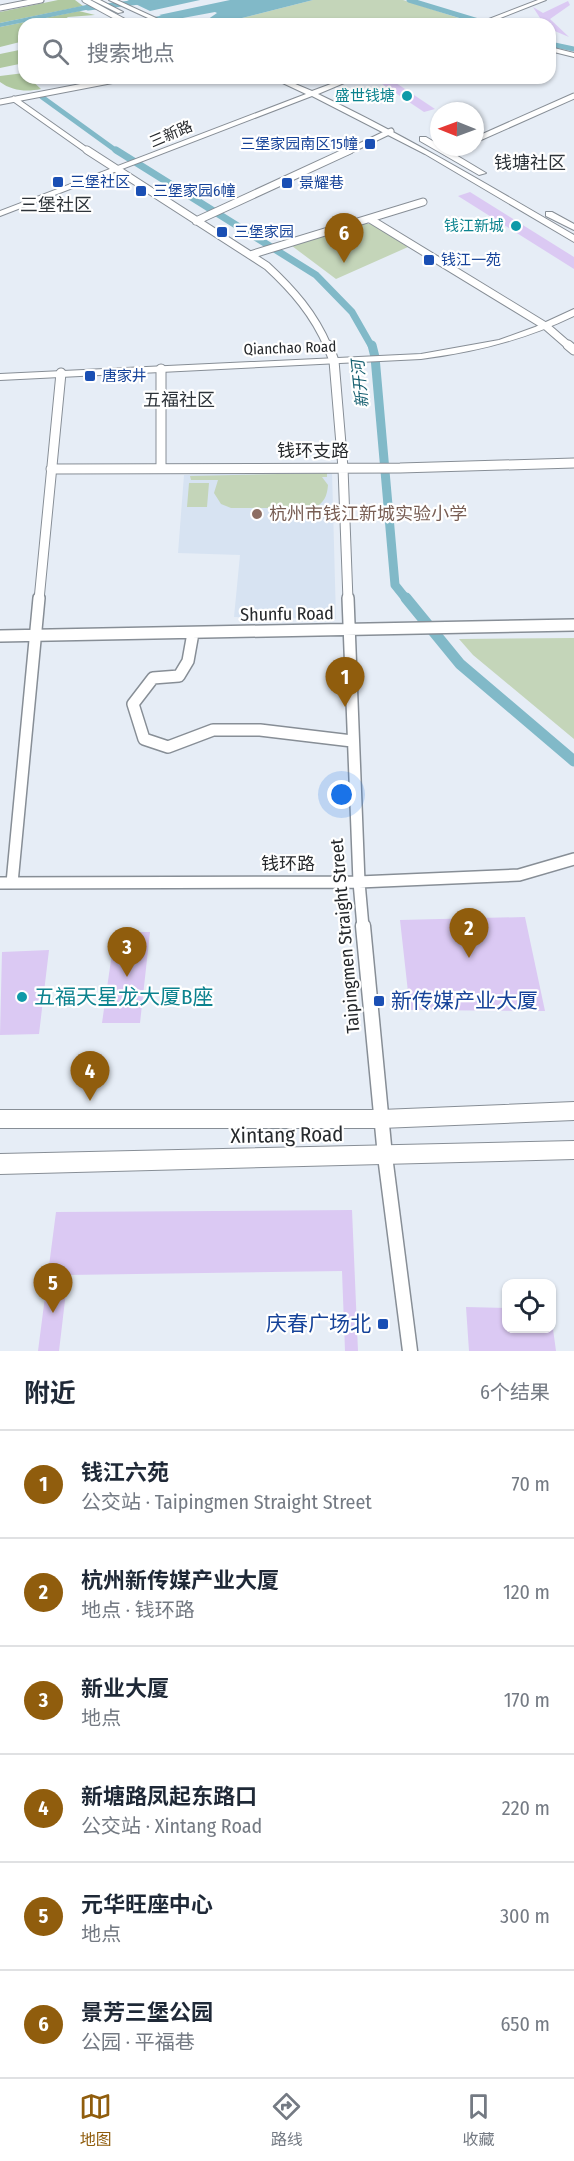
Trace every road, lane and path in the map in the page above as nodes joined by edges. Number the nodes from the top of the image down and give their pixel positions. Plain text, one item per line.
1 (41, 0) edge
2 (85, 0) edge
3 (95, 0) edge
4 (112, 0) edge
5 (543, 0) edge
6 (556, 0) edge
7 (0, 8) edge
8 (123, 18) edge
9 (125, 18) edge
10 (153, 18) edge
11 (500, 18) edge
12 (503, 18) edge
13 (556, 50) edge
14 (574, 55) edge
15 (556, 58) edge
16 (574, 62) edge
17 (93, 84) edge
18 (294, 84) edge
19 (304, 84) edge
20 (320, 84) edge
21 (337, 84) edge
22 (309, 89) junction
23 (324, 89) junction
24 (334, 93) dead end
25 (574, 96) edge
26 (14, 99) junction
27 (0, 102) edge
28 (390, 122) dead end
29 (391, 131) junction
30 (409, 132) dead end
31 (484, 136) edge
32 (418, 137) dead end
33 (430, 143) edge
34 (454, 156) edge
35 (119, 167) junction
36 (423, 202) dead end
37 (0, 205) edge
38 (0, 214) edge
39 (370, 219) junction
40 (196, 221) junction
41 (574, 227) edge
42 (574, 239) edge
43 (249, 255) junction
44 (574, 312) edge
45 (547, 327) junction
46 (574, 350) edge
47 (334, 362) junction
48 (161, 369) junction
49 (60, 373) junction
50 (0, 376) edge
51 (574, 463) edge
52 (161, 467) junction
53 (344, 468) junction
54 (51, 469) junction
55 (574, 625) edge
56 (349, 629) junction
57 (193, 633) junction
58 (33, 635) junction
59 (0, 636) edge
60 (352, 741) junction
61 (574, 859) edge
62 (359, 882) junction
63 (6, 883) edge
64 (574, 1111) edge
65 (0, 1119) edge
66 (381, 1119) junction
67 (574, 1150) edge
68 (385, 1156) junction
69 (0, 1164) edge
70 (410, 1351) edge

1 - 7 street
2 - 8 street
3 - 9 main road
4 - 10 main road
5 - 11 main road
6 - 12 main road
13 - 14 main road
15 - 16 main road
17 - 26 street
18 - 22 main road
19 - 22 main road
20 - 22 main road, 三新路
21 - 23 main road
22 - 23 main road
22 - 29 main road
22 - 35 main road, 三新路
23 - 24 main road
25 - 31 street
26 - 27 street
26 - 35 street, Taipingmen Straight Street
28 - 30 main road
29 - 40 street
29 - 42 main road
32 - 33 main road
34 - 41 main road
35 - 37 main road, 三新路
35 - 38 main road, 三新路
35 - 40 street, Taipingmen Straight Street
36 - 39 street
39 - 43 street
39 - 45 street
40 - 43 street, Taipingmen Straight Street
43 - 47 street, Taipingmen Straight Street
44 - 45 main road, Qianchao Road
45 - 46 street
45 - 47 main road, Qianchao Road
47 - 48 main road, Qianchao Road
47 - 53 street, Taipingmen Straight Street
48 - 49 main road, Qianchao Road
48 - 52 street
49 - 50 main road, Qianchao Road
49 - 54 street
51 - 53 street, 钱环支路
52 - 53 street, 钱环支路
52 - 54 street, 钱环支路
53 - 56 street, Taipingmen Straight Street
54 - 58 street
55 - 56 street, Shunfu Road
56 - 57 street, Shunfu Road
56 - 60 street, Taipingmen Straight Street
57 - 58 street, Shunfu Road
57 - 60 street
58 - 59 street, Shunfu Road
58 - 63 street
60 - 62 street, Taipingmen Straight Street
61 - 62 street, 钱环路
62 - 63 street, 钱环路
62 - 66 street, Taipingmen Straight Street
64 - 66 main road, Xintang Road
65 - 66 main road, Xintang Road
66 - 68 street, Taipingmen Straight Street
67 - 68 main road, Xintang Road
68 - 69 main road, Xintang Road
68 - 70 street, Taipingmen Straight Street

